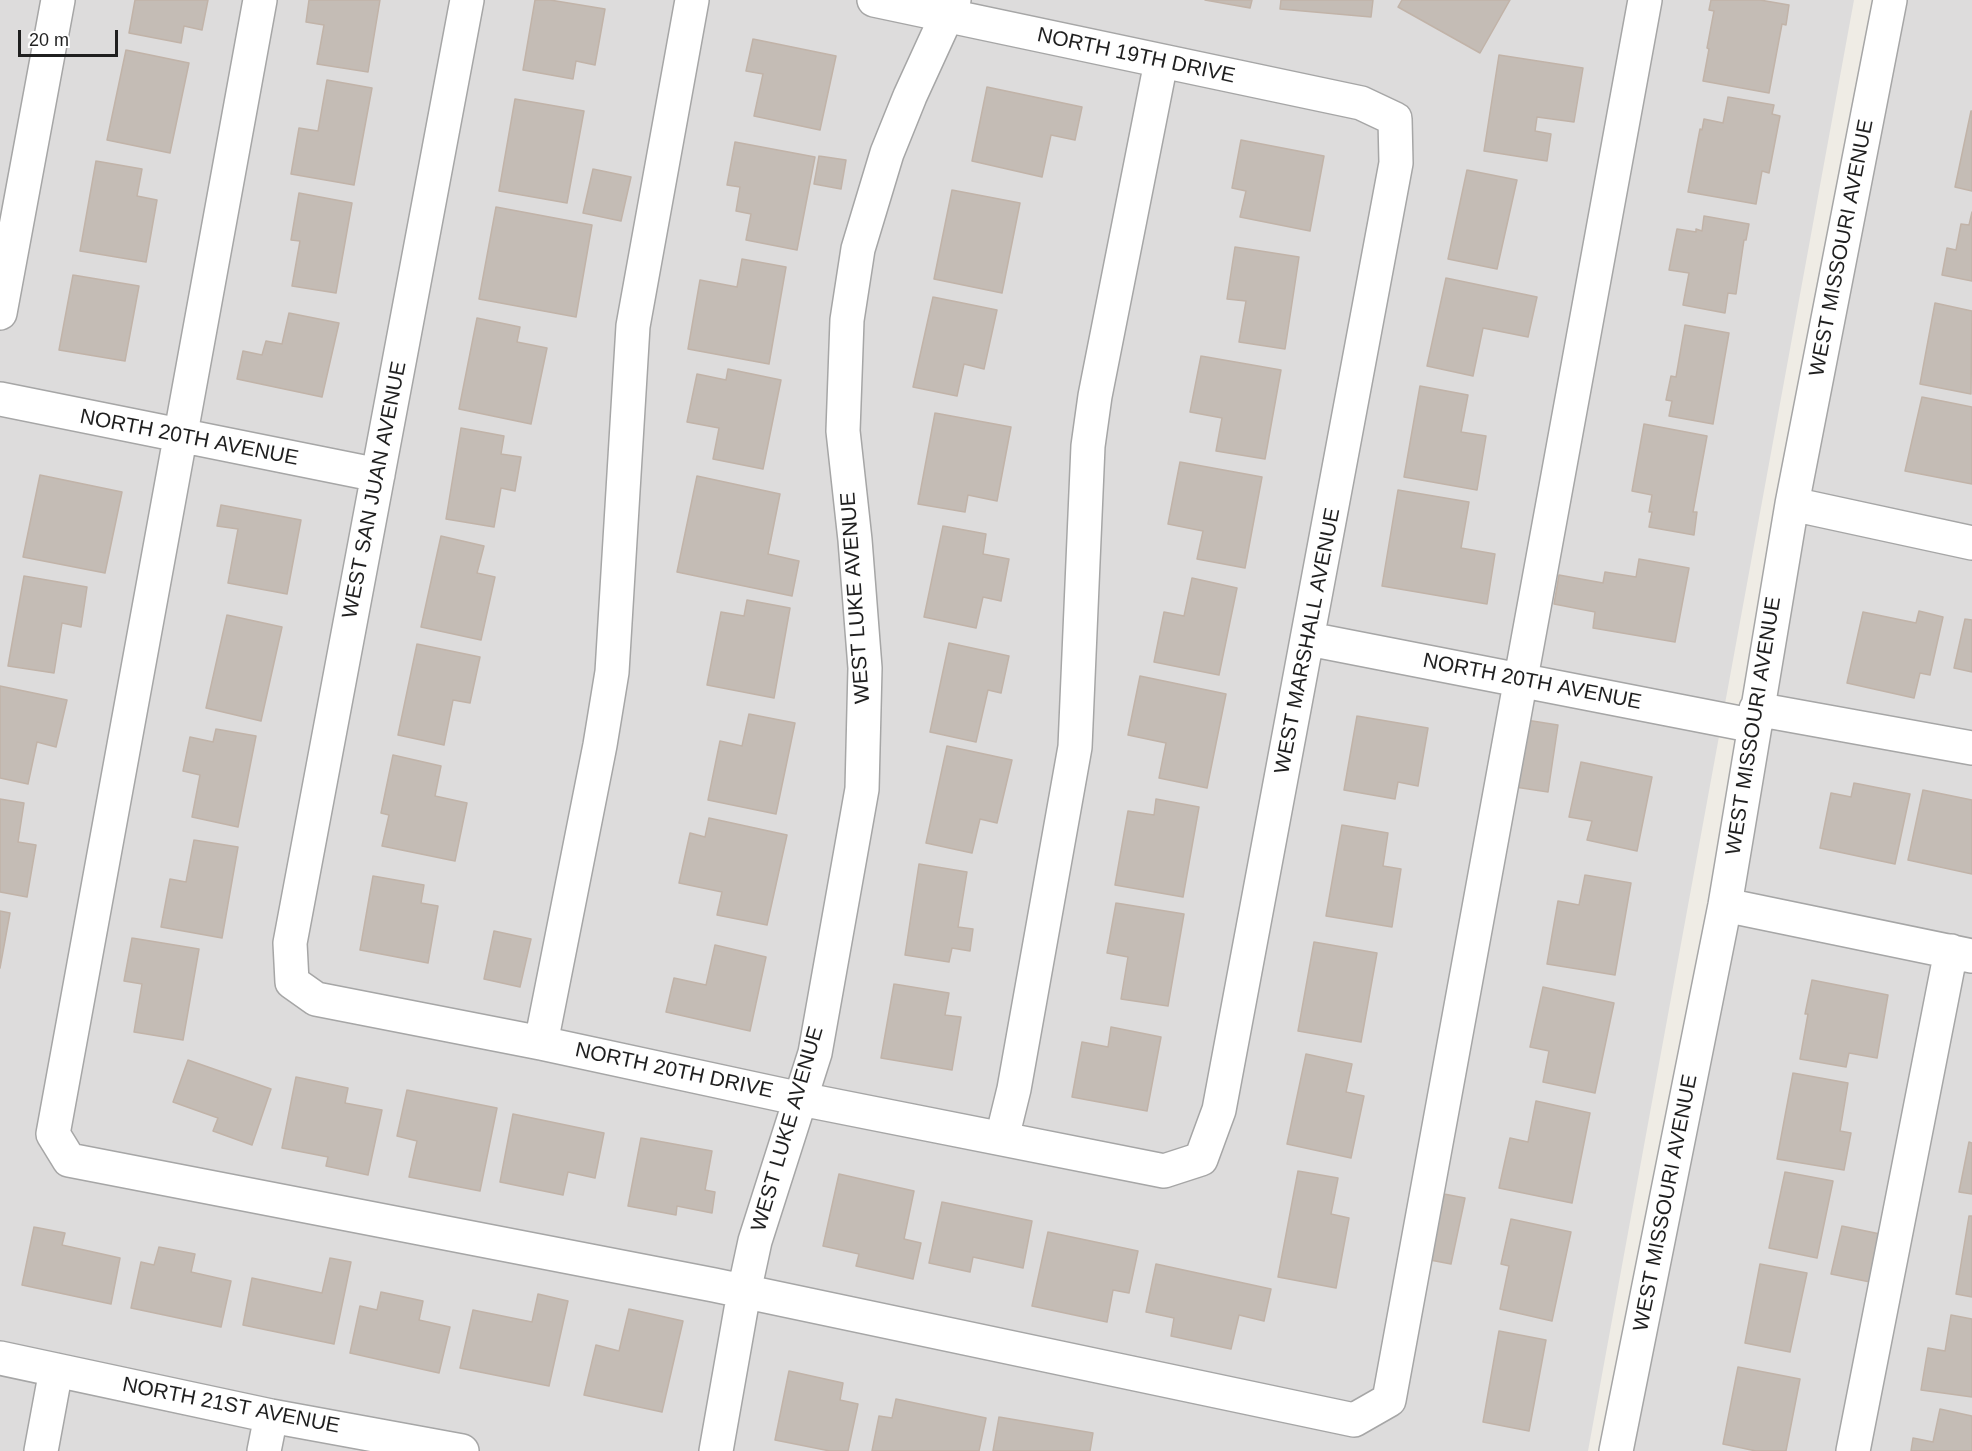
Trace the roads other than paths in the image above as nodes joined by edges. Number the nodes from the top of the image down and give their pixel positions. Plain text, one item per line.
1 (58, 0) edge
2 (260, 0) edge
3 (468, 0) edge
4 (692, 0) edge
5 (874, 0) edge
6 (1645, 0) edge
7 (1890, 0) edge
8 (951, 8) edge
9 (1161, 62) junction
10 (1395, 119) joint
11 (0, 313) edge
12 (0, 399) edge
13 (180, 436) junction
14 (378, 475) junction
15 (1792, 504) junction
16 (1972, 543) edge
17 (1309, 639) junction
18 (1520, 680) junction
19 (1756, 717) junction
20 (1972, 748) edge
21 (1725, 905) junction
22 (1962, 954) edge
23 (292, 982) joint
24 (541, 1043) junction
25 (801, 1099) junction
26 (1002, 1138) junction
27 (1201, 1159) joint
28 (744, 1292) junction
29 (0, 1358) edge
30 (56, 1370) junction
31 (271, 1416) junction
32 (41, 1451) edge
33 (264, 1451) edge
34 (462, 1451) edge
35 (716, 1451) edge
36 (1616, 1451) edge
37 (1853, 1451) edge

1 - 11 street
2 - 13 street
3 - 14 street, WEST SAN JUAN AVENUE
4 - 24 street
5 - 8 street, NORTH 19TH DRIVE
6 - 18 street
7 - 15 street, WEST MISSOURI AVENUE
8 - 9 street, NORTH 19TH DRIVE
8 - 25 street, WEST LUKE AVENUE
9 - 10 street, NORTH 19TH DRIVE
9 - 26 street
10 - 17 street, WEST MARSHALL AVENUE
12 - 13 street, NORTH 20TH AVENUE
13 - 14 street, NORTH 20TH AVENUE
13 - 28 street
14 - 23 street, WEST SAN JUAN AVENUE
15 - 16 street
15 - 19 street, WEST MISSOURI AVENUE
17 - 18 street, NORTH 20TH AVENUE
17 - 27 street, WEST MARSHALL AVENUE
18 - 19 street, NORTH 20TH AVENUE
18 - 28 street
19 - 20 street, NORTH 20TH AVENUE
19 - 21 street, WEST MISSOURI AVENUE
21 - 22 street
21 - 36 street, WEST MISSOURI AVENUE
22 - 37 street
23 - 24 street, NORTH 20TH DRIVE
24 - 25 street, NORTH 20TH DRIVE
25 - 26 street, NORTH 20TH DRIVE
25 - 28 street, WEST LUKE AVENUE
26 - 27 street, NORTH 20TH DRIVE
28 - 35 street, WEST LUKE AVENUE
29 - 30 street, NORTH 21ST AVENUE
30 - 31 street, NORTH 21ST AVENUE
30 - 32 street
31 - 33 street
31 - 34 street, NORTH 21ST AVENUE

